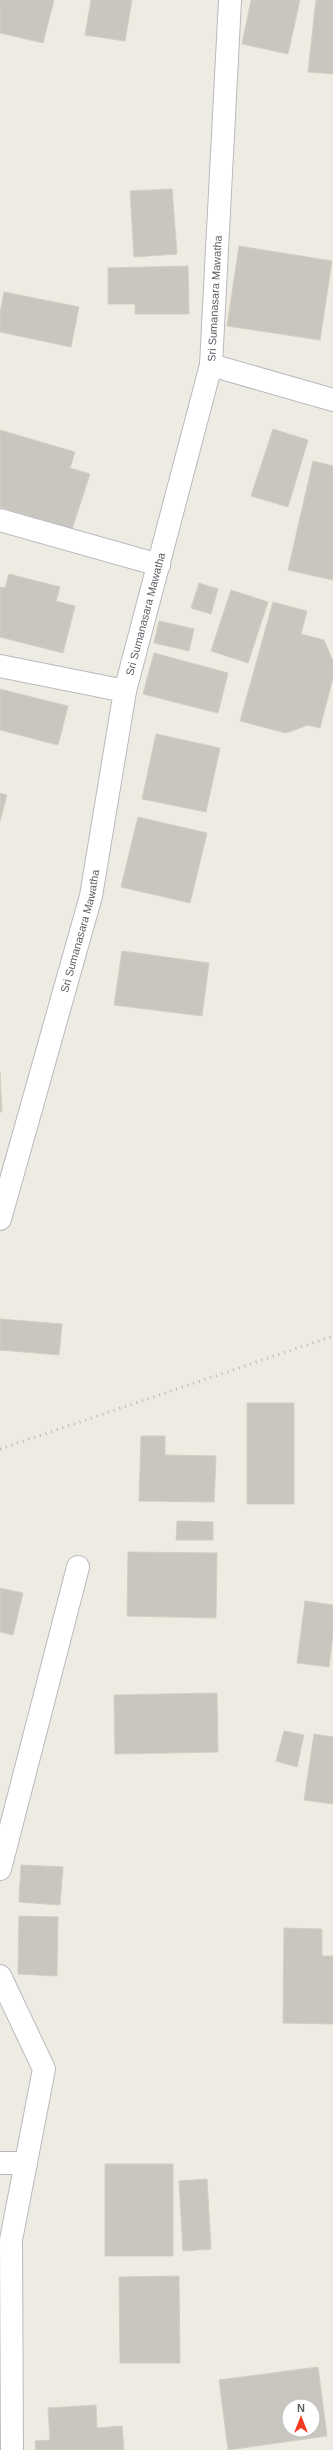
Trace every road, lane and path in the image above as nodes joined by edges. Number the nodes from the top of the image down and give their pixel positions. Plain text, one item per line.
1 (230, 0) edge
2 (211, 365) junction
3 (333, 400) edge
4 (0, 520) edge
5 (159, 565) junction
6 (0, 666) edge
7 (126, 691) junction
8 (0, 1219) edge
9 (78, 1567) dead end
10 (0, 1869) edge
11 (0, 1976) edge
12 (0, 2163) edge
13 (26, 2163) junction
14 (12, 2450) edge

1 - 2 street, Sri Sumanasara Mawatha
2 - 3 street
2 - 5 street, Sri Sumanasara Mawatha
4 - 5 street
5 - 7 street, Sri Sumanasara Mawatha
6 - 7 street
7 - 8 street, Sri Sumanasara Mawatha
9 - 10 street
11 - 13 street
12 - 13 street
13 - 14 street

